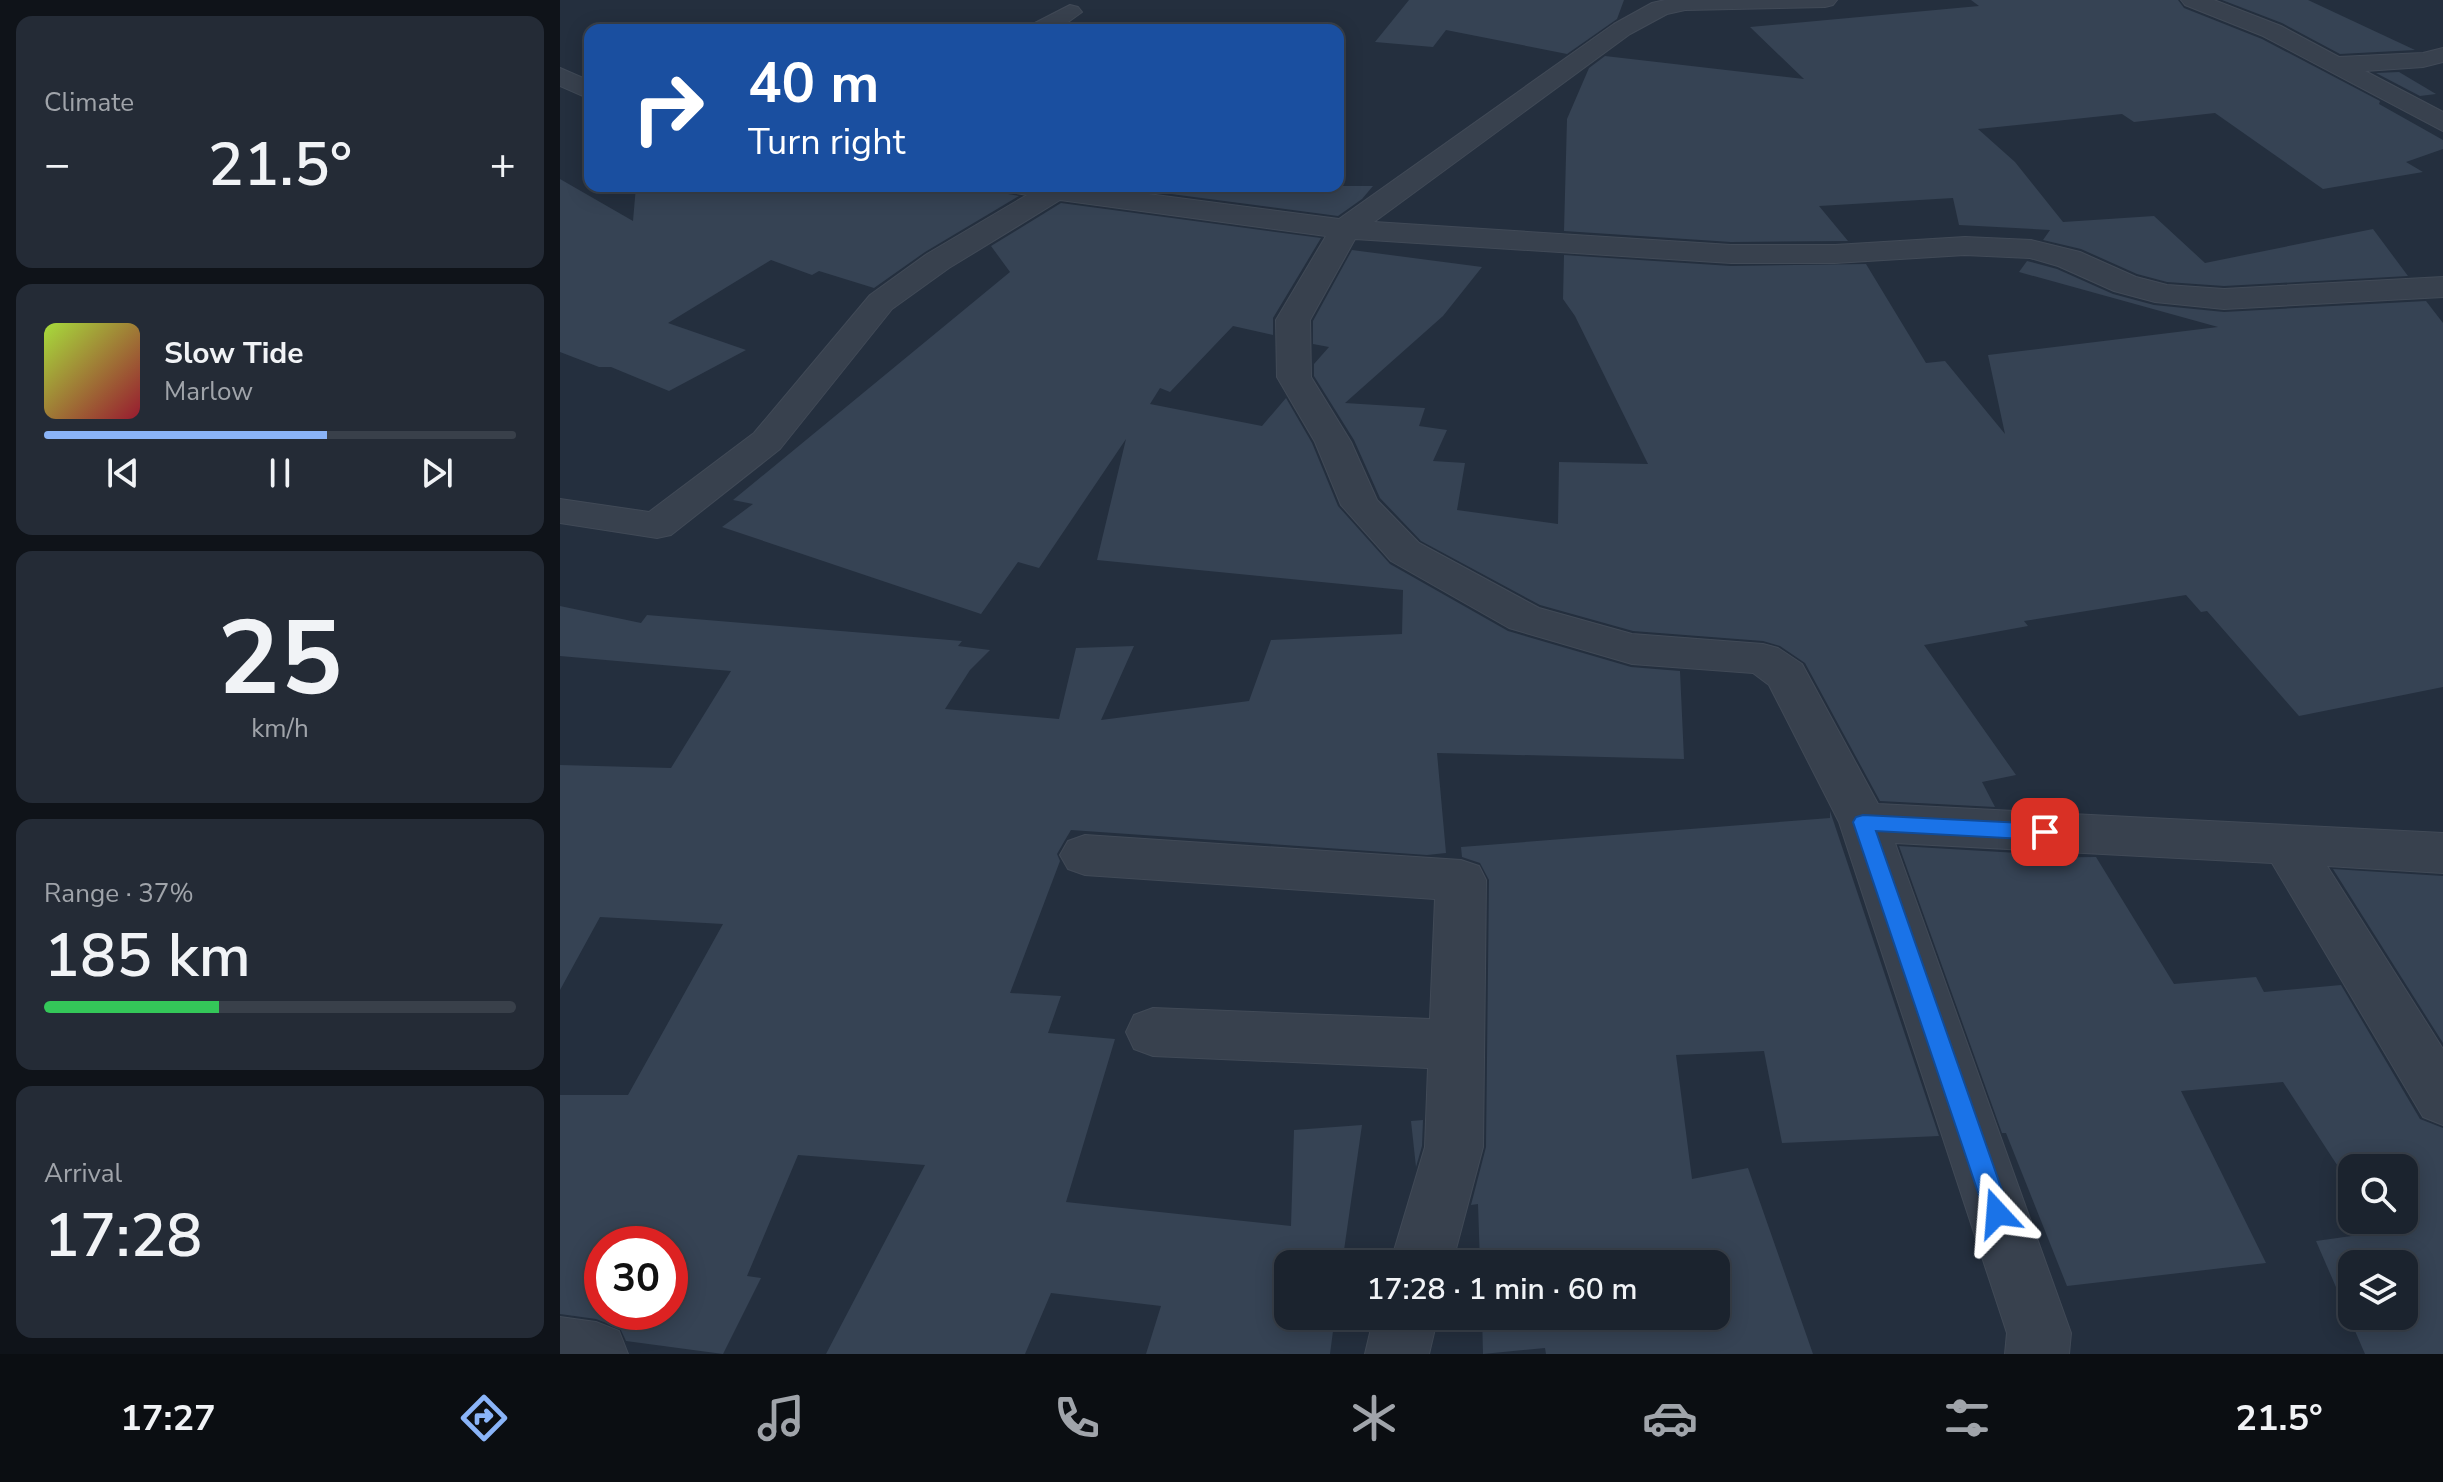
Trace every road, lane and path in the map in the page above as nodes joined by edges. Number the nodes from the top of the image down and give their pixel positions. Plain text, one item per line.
1 (1825, 0) edge
2 (2193, 0) edge
3 (1665, 3) edge
4 (1070, 12) dead end
5 (1050, 24) edge
6 (2443, 55) edge
7 (2332, 65) junction
8 (560, 76) edge
9 (584, 88) edge
10 (2443, 123) edge
11 (1033, 192) edge
12 (1060, 192) edge
13 (1345, 229) junction
14 (2443, 287) edge
15 (560, 511) edge
16 (1863, 822) junction
17 (2287, 845) junction
18 (2443, 853) edge
19 (1085, 855) dead end
20 (1153, 1032) dead end
21 (1459, 1045) junction
22 (2443, 1099) edge
23 (1425, 1250) edge
24 (1403, 1330) edge
25 (560, 1349) edge
26 (596, 1354) edge
27 (1397, 1354) edge
28 (2037, 1354) edge

1 - 3 street
2 - 7 street
3 - 13 street
4 - 5 street
6 - 7 street
7 - 10 street
8 - 9 street
11 - 15 street
12 - 13 street
13 - 14 street
13 - 16 street
16 - 17 street
16 - 28 street
17 - 18 street
17 - 22 street
19 - 21 street
20 - 21 street
21 - 23 street
24 - 27 street
25 - 26 street

